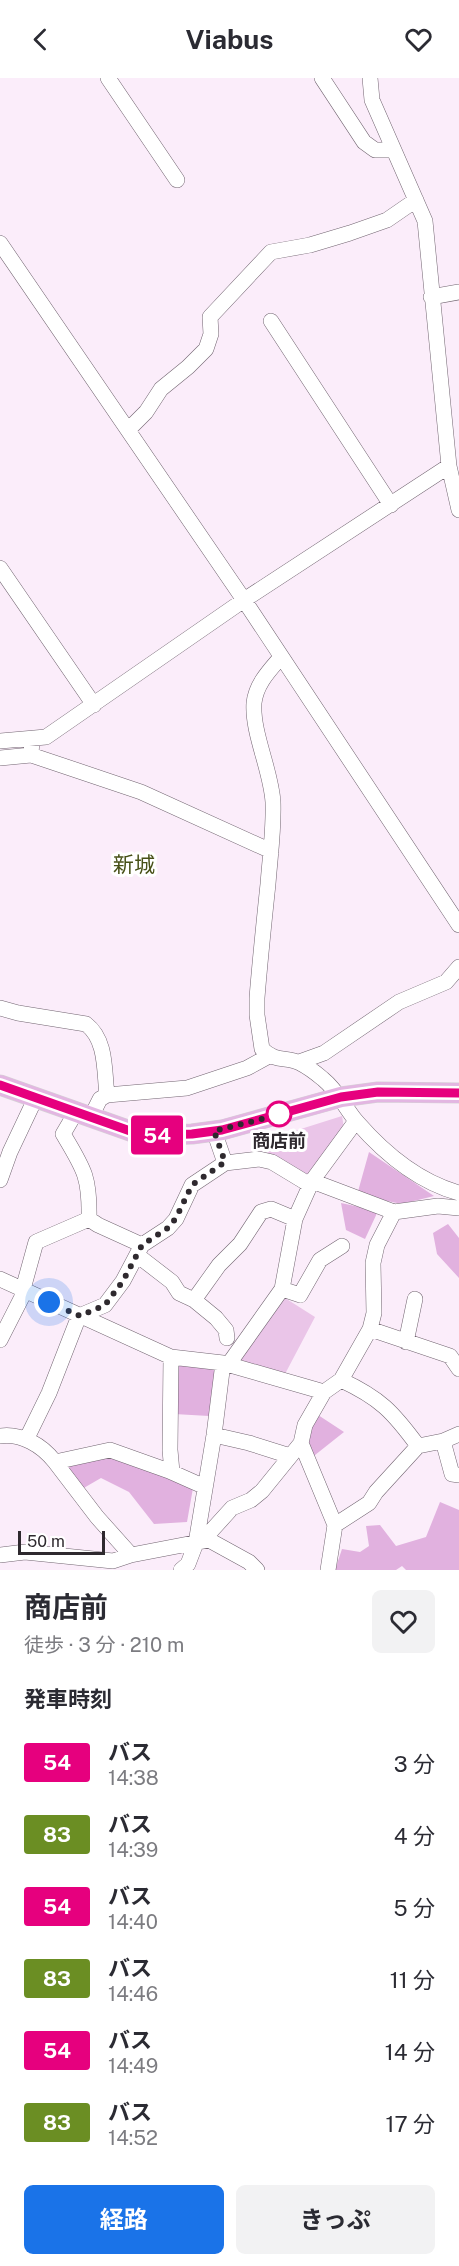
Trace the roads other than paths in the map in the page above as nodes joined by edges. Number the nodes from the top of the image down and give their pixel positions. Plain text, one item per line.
1 (108, 78) edge
2 (321, 78) edge
3 (370, 78) edge
4 (393, 150) junction
5 (177, 180) dead end
6 (416, 200) junction
7 (0, 243) edge
8 (459, 292) edge
9 (431, 297) junction
10 (271, 321) dead end
11 (128, 429) junction
12 (449, 466) junction
13 (391, 505) junction
14 (459, 510) edge
15 (0, 568) edge
16 (244, 600) junction
17 (281, 657) junction
18 (94, 705) junction
19 (0, 741) edge
20 (32, 747) junction
21 (0, 758) edge
22 (271, 851) junction
23 (459, 925) edge
24 (459, 967) edge
25 (0, 1008) edge
26 (269, 1056) junction
27 (298, 1062) junction
28 (0, 1085) edge
29 (459, 1093) edge
30 (107, 1095) junction
31 (36, 1097) junction
32 (341, 1097) junction
33 (83, 1114) junction
34 (356, 1121) junction
35 (214, 1131) junction
36 (225, 1162) junction
37 (0, 1180) edge
38 (311, 1183) junction
39 (459, 1193) edge
40 (459, 1208) edge
41 (394, 1212) junction
42 (89, 1219) junction
43 (295, 1219) junction
44 (342, 1246) dead end
45 (140, 1250) junction
46 (0, 1279) edge
47 (282, 1289) junction
48 (24, 1290) junction
49 (415, 1299) dead end
50 (194, 1300) junction
51 (80, 1316) junction
52 (370, 1329) junction
53 (227, 1338) dead end
54 (0, 1340) edge
55 (406, 1342) junction
56 (171, 1357) junction
57 (225, 1364) junction
58 (459, 1369) edge
59 (341, 1380) junction
60 (324, 1392) junction
61 (459, 1434) edge
62 (0, 1436) edge
63 (214, 1436) junction
64 (27, 1438) junction
65 (443, 1441) junction
66 (301, 1443) junction
67 (418, 1446) junction
68 (290, 1456) junction
69 (55, 1462) junction
70 (172, 1472) junction
71 (459, 1475) edge
72 (205, 1487) junction
73 (335, 1525) junction
74 (200, 1542) junction
75 (131, 1554) junction
76 (0, 1555) edge
77 (112, 1565) edge
78 (181, 1570) edge
79 (257, 1570) edge
80 (328, 1570) edge

1 - 5 street
2 - 4 street
3 - 4 street
4 - 6 street
6 - 9 street
6 - 11 street
7 - 11 street
8 - 9 street
9 - 12 street
10 - 13 street
11 - 16 street
12 - 13 street
12 - 14 street
13 - 16 street
15 - 18 street
16 - 17 street
16 - 18 street
17 - 22 street
17 - 23 street
18 - 20 street
19 - 20 street
20 - 21 street
20 - 22 street
22 - 26 street
24 - 27 street
25 - 30 street
26 - 27 street
26 - 30 street
27 - 32 street
28 - 31 main road
29 - 32 main road
30 - 33 street
31 - 33 main road
31 - 37 street
32 - 34 street
32 - 35 main road
33 - 35 main road
33 - 42 street
34 - 38 street
34 - 39 street
35 - 36 street
36 - 38 street
36 - 45 street
38 - 41 street
38 - 43 street
40 - 41 street
41 - 52 street
42 - 45 street
42 - 48 street
43 - 47 street
43 - 50 street
44 - 47 street
45 - 50 street
45 - 51 street
46 - 48 street
47 - 57 street
48 - 51 street
48 - 54 street
49 - 55 street
50 - 53 street
51 - 56 street
51 - 64 street
52 - 55 street
52 - 59 street
55 - 58 street
56 - 57 street
56 - 70 street
57 - 60 street
57 - 63 street
59 - 60 street
59 - 67 street
60 - 66 street
61 - 65 street
62 - 64 street
63 - 68 street
63 - 72 street
64 - 69 street
65 - 67 street
65 - 71 street
66 - 68 street
66 - 73 street
67 - 73 street
68 - 74 street
69 - 70 street
69 - 75 street
70 - 72 street
72 - 74 street
73 - 80 street
74 - 75 street
74 - 78 street
74 - 79 street
75 - 77 street
76 - 77 street

